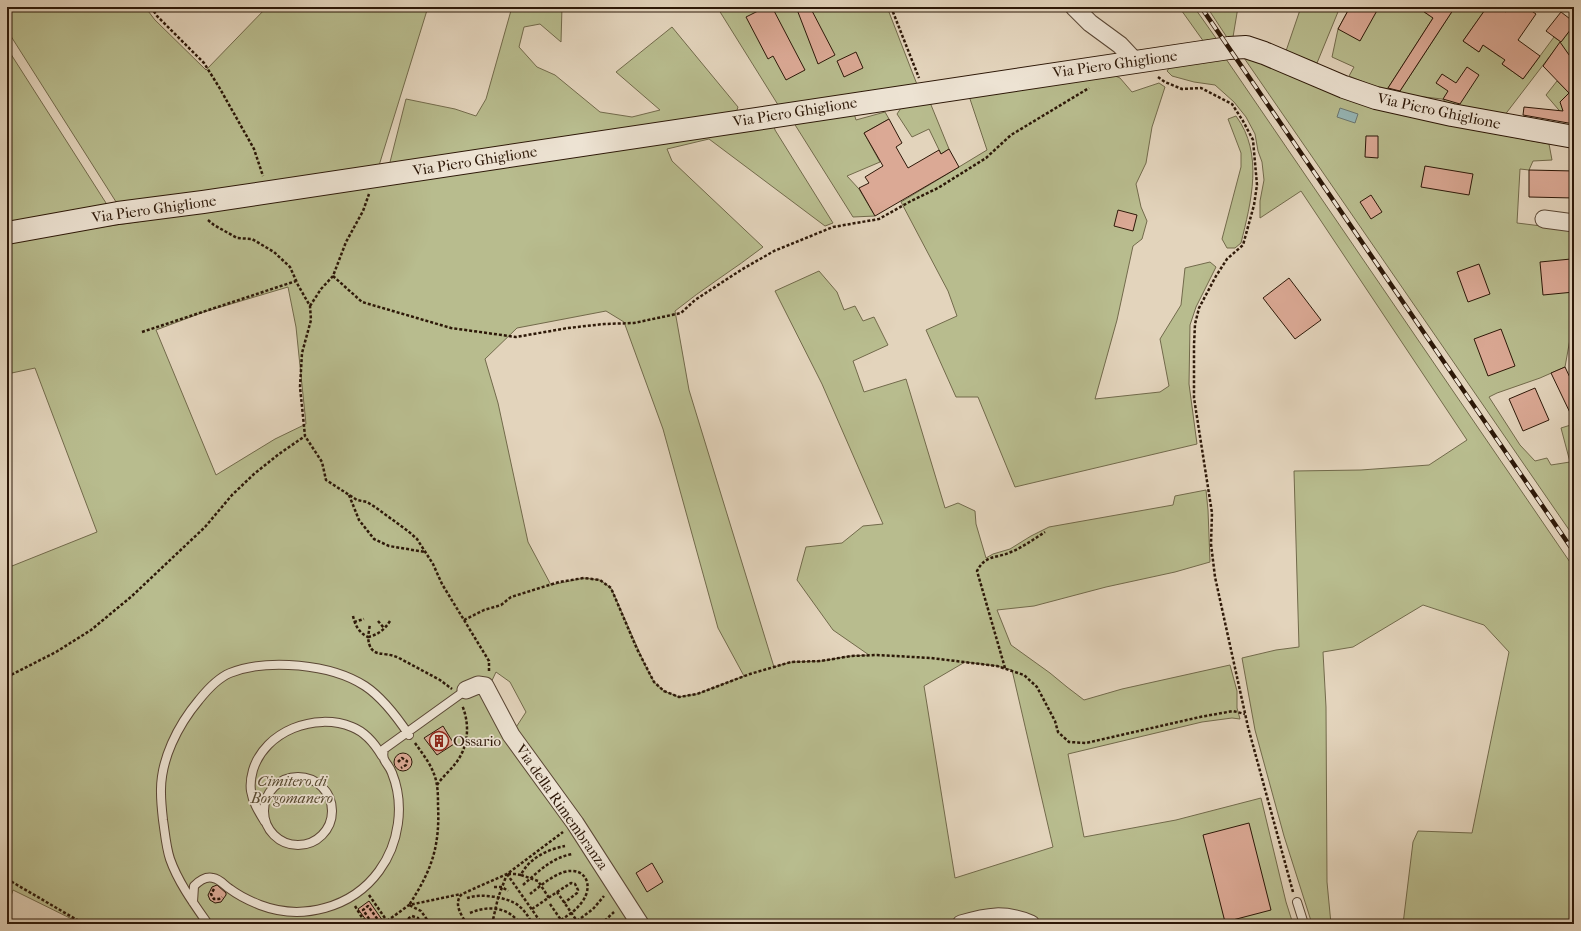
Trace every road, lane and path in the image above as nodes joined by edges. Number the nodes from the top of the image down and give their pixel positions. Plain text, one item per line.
1 (151, 7) edge
2 (891, 7) edge
3 (1074, 7) edge
4 (1574, 7) edge
5 (1571, 10) dead end
6 (1136, 61) junction
7 (1093, 85) dead end
8 (925, 93) junction
9 (1574, 136) edge
10 (379, 175) junction
11 (267, 192) junction
12 (190, 203) junction
13 (1544, 219) dead end
14 (1574, 223) edge
15 (7, 233) edge
16 (333, 276) junction
17 (296, 281) junction
18 (310, 306) junction
19 (142, 332) dead end
20 (305, 436) junction
21 (349, 495) junction
22 (1045, 532) dead end
23 (426, 552) junction
24 (353, 616) dead end
25 (364, 619) dead end
26 (464, 620) junction
27 (378, 621) dead end
28 (390, 621) dead end
29 (354, 622) junction
30 (370, 624) dead end
31 (384, 628) junction
32 (368, 637) junction
33 (1004, 668) junction
34 (7, 677) edge
35 (488, 689) junction
36 (462, 693) junction
37 (1245, 714) junction
38 (408, 733) junction
39 (382, 756) junction
40 (437, 786) junction
41 (265, 822) junction
42 (575, 823) junction
43 (565, 846) dead end
44 (572, 854) dead end
45 (507, 874) junction
46 (521, 875) junction
47 (531, 878) junction
48 (7, 879) edge
49 (523, 886) dead end
50 (541, 886) junction
51 (494, 887) dead end
52 (502, 887) junction
53 (372, 889) dead end
54 (508, 890) dead end
55 (557, 892) junction
56 (368, 893) junction
57 (211, 894) dead end
58 (222, 894) dead end
59 (462, 894) junction
60 (530, 894) dead end
61 (604, 896) dead end
62 (362, 898) dead end
63 (467, 898) dead end
64 (498, 898) junction
65 (548, 898) junction
66 (193, 902) junction
67 (1297, 902) joint
68 (564, 903) junction
69 (550, 904) dead end
70 (409, 905) junction
71 (349, 907) dead end
72 (495, 909) junction
73 (532, 909) junction
74 (614, 912) dead end
75 (470, 913) dead end
76 (571, 913) junction
77 (536, 915) junction
78 (530, 918) junction
79 (561, 920) junction
80 (387, 921) junction
81 (372, 923) dead end
82 (429, 923) edge
83 (476, 923) edge
84 (493, 923) edge
85 (578, 923) edge
86 (84, 924) edge
87 (208, 924) edge
88 (366, 924) edge
89 (382, 924) edge
90 (408, 924) edge
91 (420, 924) edge
92 (467, 924) edge
93 (500, 924) edge
94 (520, 924) edge
95 (532, 924) edge
96 (542, 924) edge
97 (555, 924) edge
98 (573, 924) edge
99 (601, 924) edge
100 (640, 924) edge
101 (961, 924) edge
102 (1031, 924) edge
103 (1304, 924) edge

1 - 11 path
2 - 8 path
3 - 6 street
4 - 5 path
6 - 8 street, Via Piero Ghiglione
6 - 9 street, Via Piero Ghiglione
6 - 37 path
7 - 16 path
8 - 10 street, Via Piero Ghiglione
10 - 11 street, Via Piero Ghiglione
10 - 16 path
11 - 12 street, Via Piero Ghiglione
12 - 15 street, Via Piero Ghiglione
12 - 17 path
13 - 14 street
16 - 18 path
17 - 18 path
17 - 19 path
18 - 20 path
20 - 21 path
20 - 34 path
21 - 23 path
21 - 23 path
22 - 33 path
23 - 26 path
24 - 29 path
25 - 29 path
26 - 33 path
26 - 35 path
27 - 31 path
28 - 31 path
29 - 32 path
30 - 32 path
31 - 32 path
32 - 36 path
33 - 37 path
35 - 36 street
35 - 42 street, Via della Rimembranza
36 - 38 lane
36 - 40 path
37 - 67 path
38 - 39 lane
38 - 40 path
38 - 66 lane
39 - 41 lane
39 - 66 lane
40 - 70 path
41 - 41 lane
42 - 45 path
42 - 100 street, Via della Rimembranza
43 - 46 path
44 - 47 path
45 - 46 path
45 - 52 path
45 - 59 path
45 - 73 path
46 - 47 path
47 - 49 path
47 - 50 path
48 - 86 path
50 - 60 path
50 - 65 path
50 - 76 path
51 - 52 path
52 - 54 path
52 - 64 path
53 - 56 path
55 - 65 path
55 - 68 path
55 - 68 path
56 - 62 path
56 - 80 path
57 - 58 path
59 - 70 path
59 - 92 path
61 - 85 path
63 - 64 path
64 - 72 path
64 - 78 path
65 - 73 path
66 - 87 lane
67 - 103 lane
68 - 76 path
69 - 79 path
70 - 80 path
70 - 82 path
71 - 88 path
72 - 75 path
72 - 84 path
72 - 94 path
73 - 77 path
74 - 99 path
76 - 79 path
76 - 85 path
77 - 78 path
77 - 96 path
78 - 95 path
79 - 97 path
80 - 89 path
81 - 89 path
83 - 84 path
84 - 93 path
85 - 98 path
90 - 91 path
101 - 102 street

